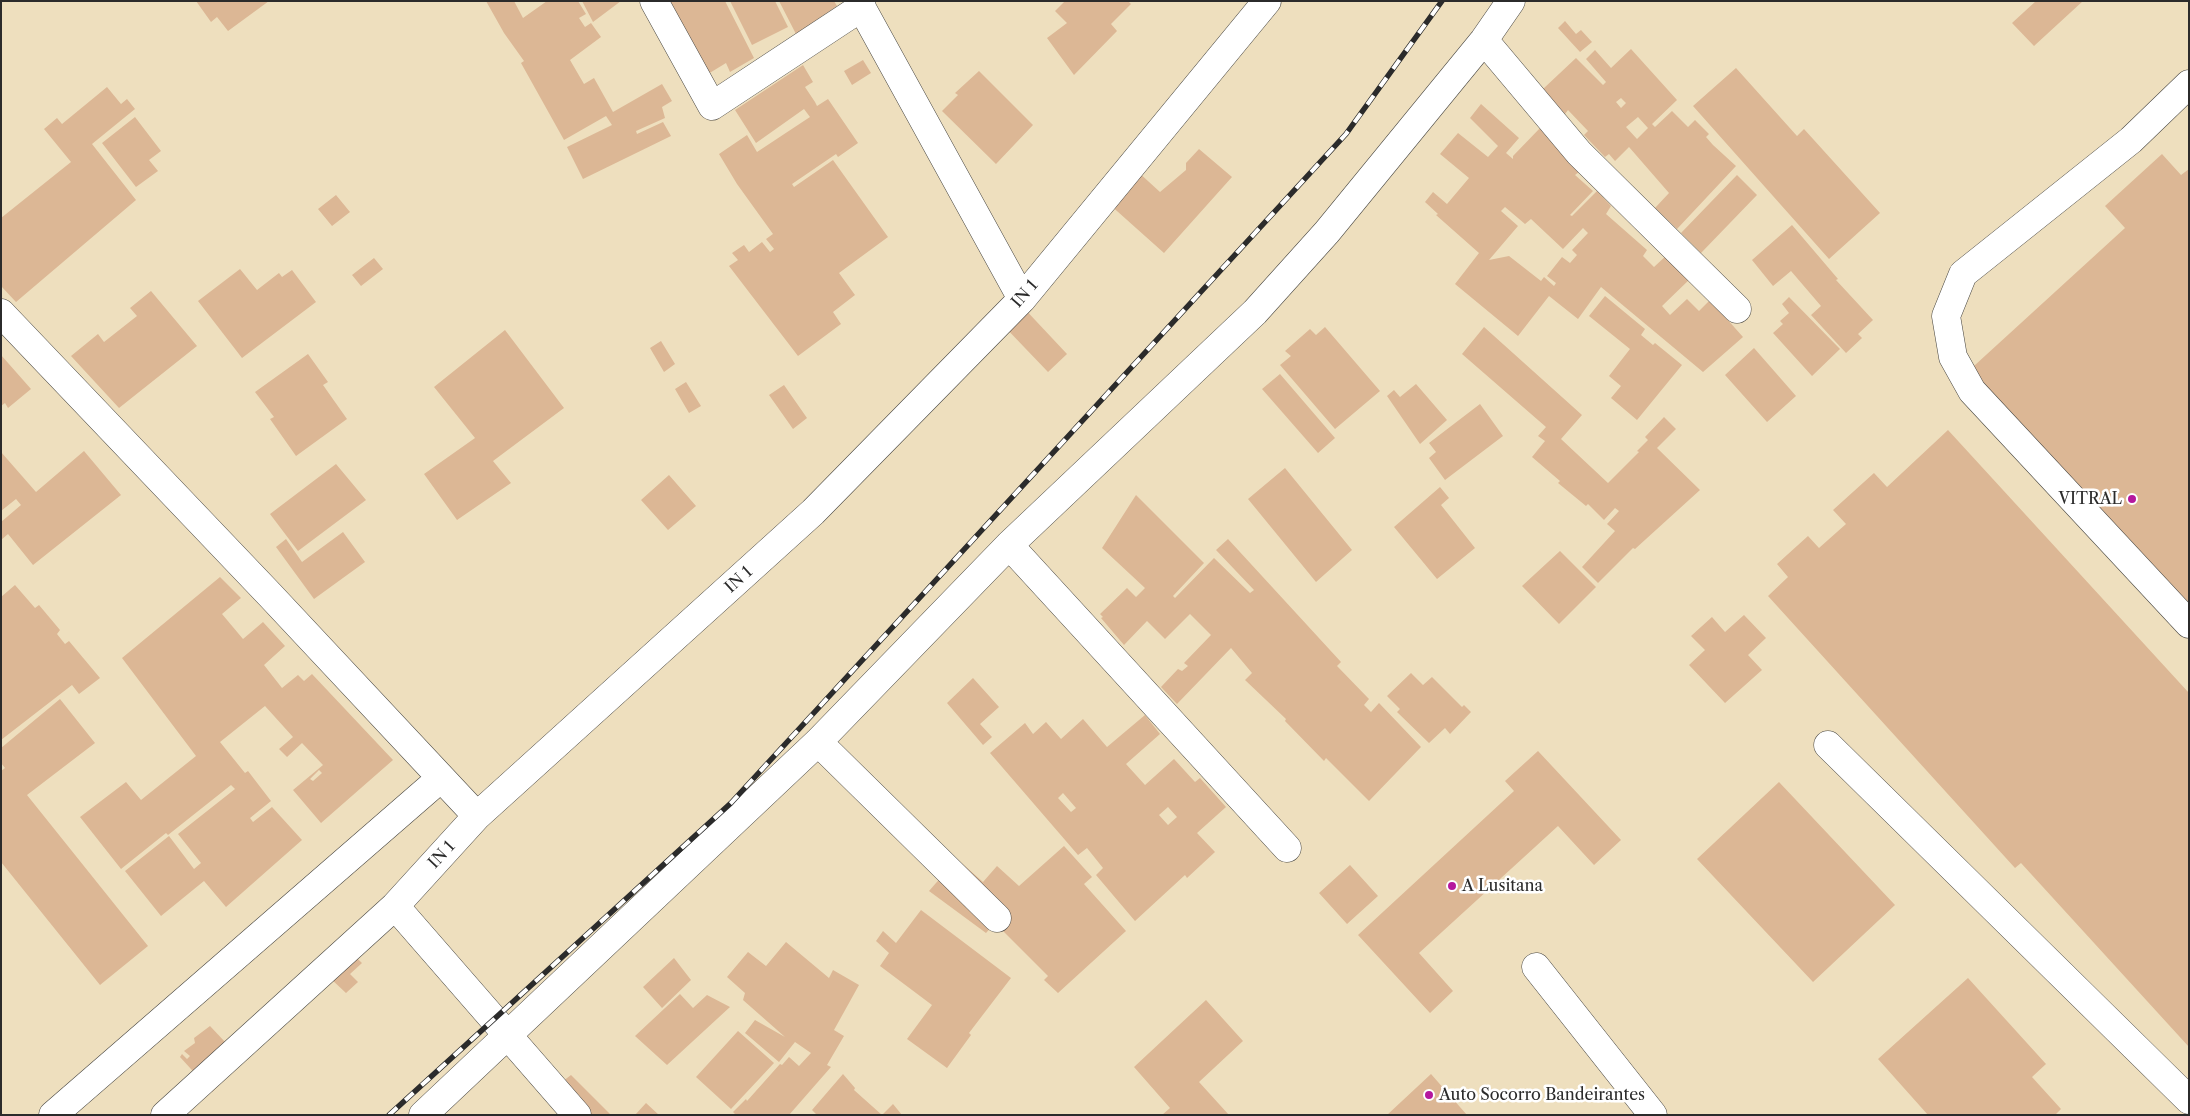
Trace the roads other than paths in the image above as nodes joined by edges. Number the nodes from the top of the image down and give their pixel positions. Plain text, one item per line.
1 (654, 1) edge
2 (1268, 1) edge
3 (1511, 1) edge
4 (860, 4) edge
5 (1484, 40) junction
6 (2189, 84) edge
7 (1022, 299) junction
8 (1736, 309) dead end
9 (2, 316) edge
10 (1009, 545) junction
11 (2189, 624) edge
12 (818, 742) junction
13 (1828, 745) dead end
14 (441, 778) junction
15 (477, 816) junction
16 (1287, 848) dead end
17 (395, 906) junction
18 (997, 918) dead end
19 (1536, 967) dead end
20 (508, 1037) junction
21 (2189, 1100) edge
22 (53, 1115) edge
23 (165, 1115) edge
24 (423, 1115) edge
25 (577, 1115) edge
26 (1653, 1115) edge

1 - 4 street
2 - 7 street, IN 1
3 - 5 street
4 - 7 street
5 - 8 street
5 - 10 street
6 - 11 street
7 - 15 street, IN 1
9 - 14 street
10 - 12 street
10 - 16 street
12 - 18 street
12 - 20 street
13 - 21 street
14 - 15 street
14 - 22 street
15 - 17 street, IN 1
17 - 20 street
17 - 23 street, IN 1
19 - 26 street
20 - 24 street
20 - 25 street

